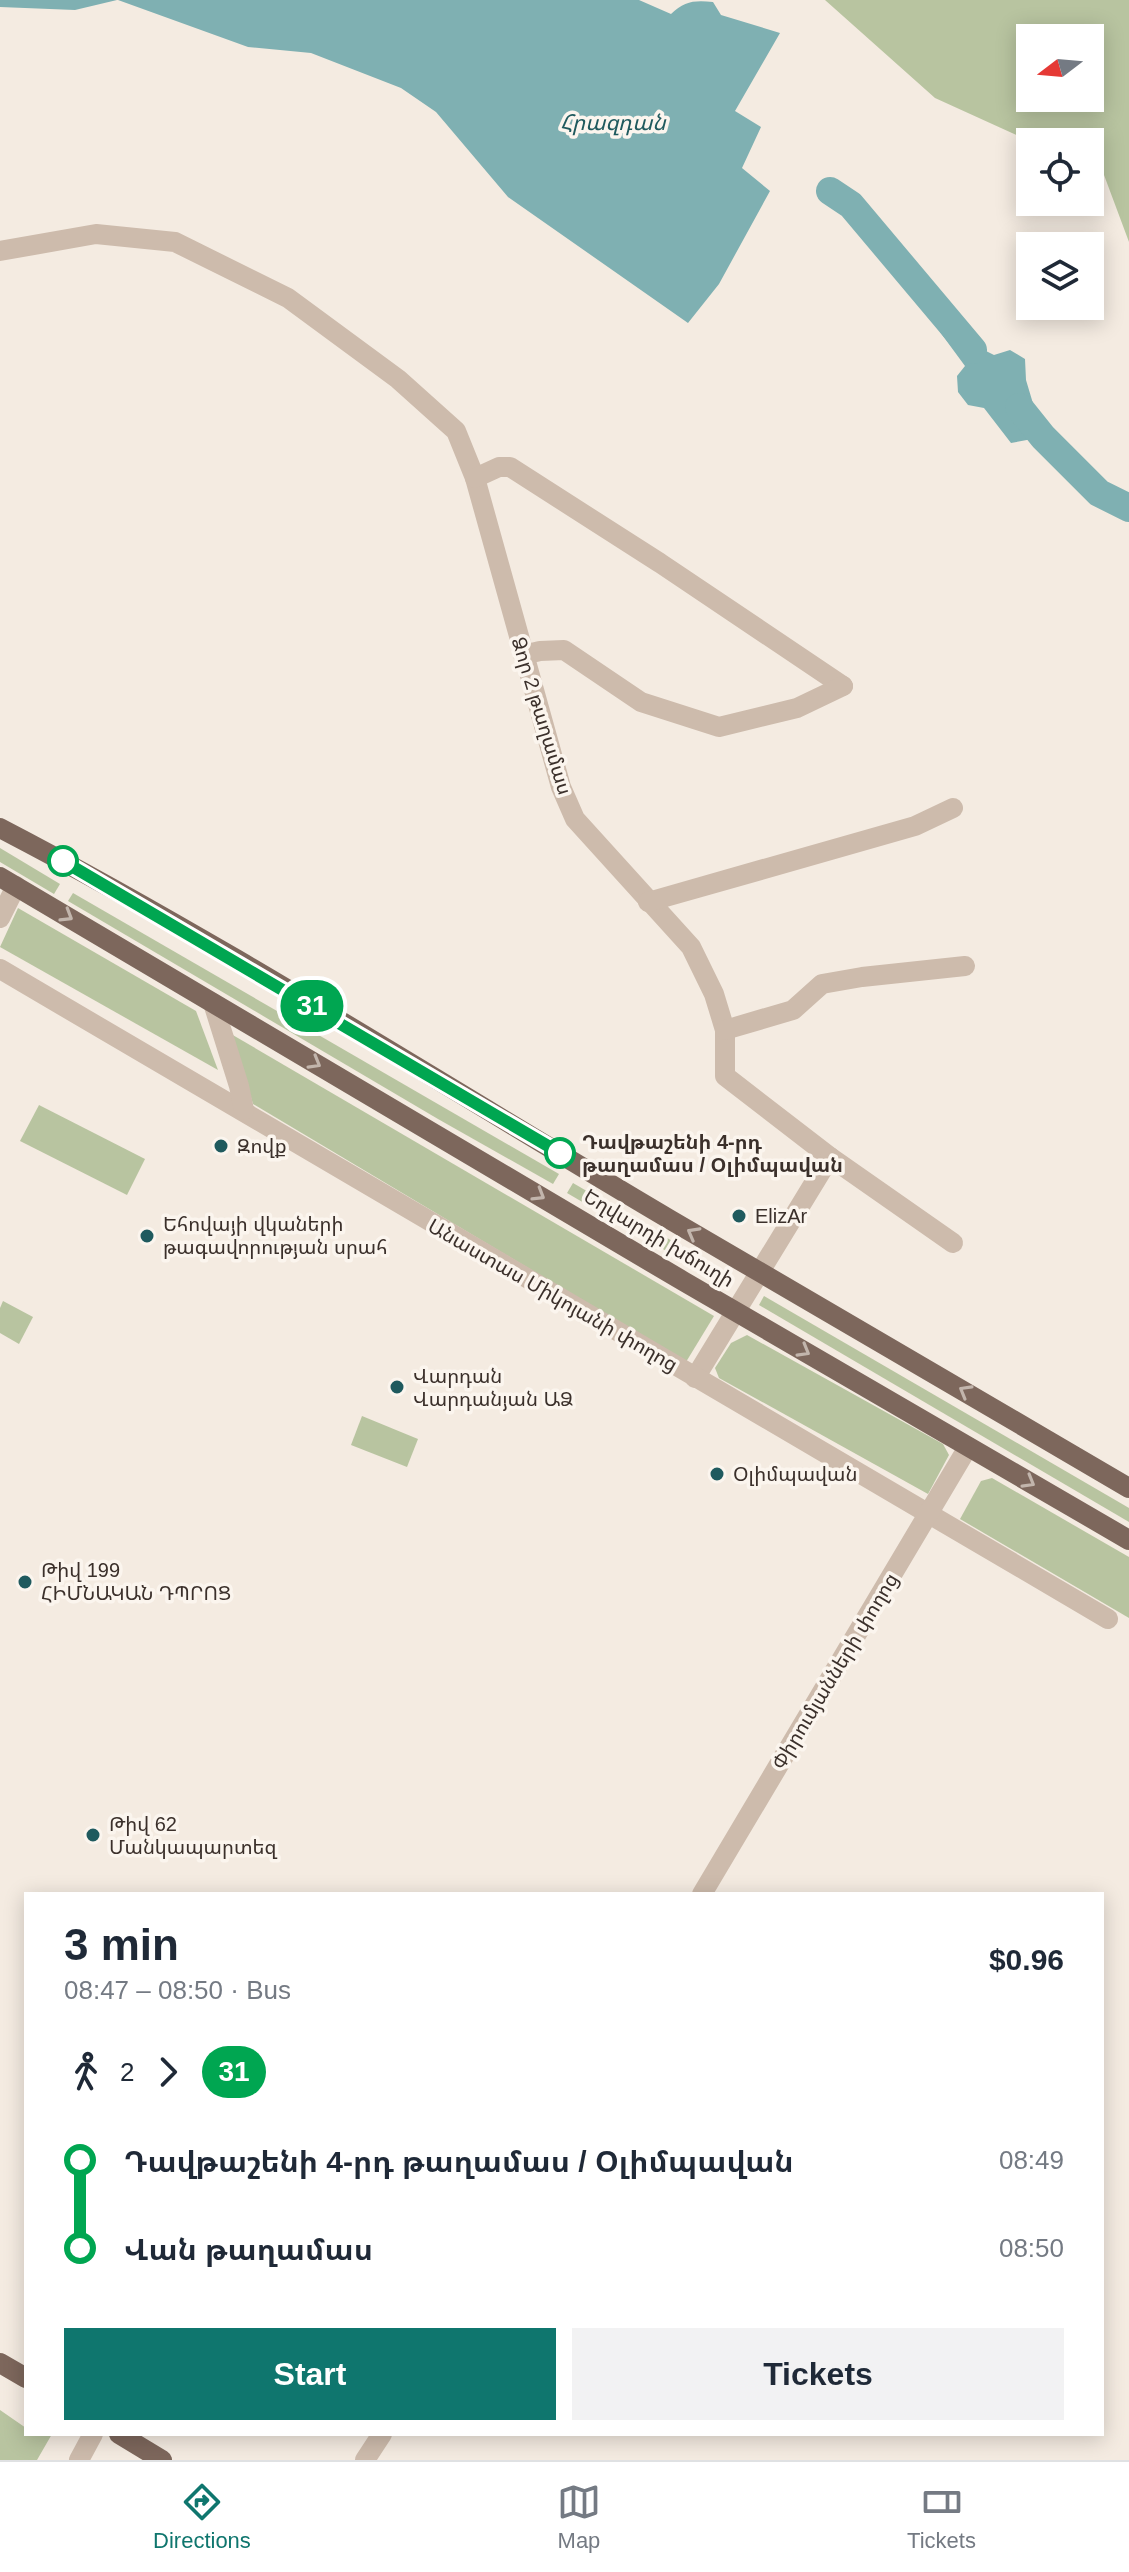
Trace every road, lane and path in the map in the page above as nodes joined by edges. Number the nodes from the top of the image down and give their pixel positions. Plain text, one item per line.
1 (0, 251) edge
2 (475, 478) junction
3 (523, 655) junction
4 (953, 808) dead end
5 (0, 828) edge
6 (8, 882) edge
7 (648, 902) junction
8 (0, 918) edge
9 (965, 966) dead end
10 (0, 969) edge
11 (213, 1003) junction
12 (725, 1030) junction
13 (244, 1110) junction
14 (830, 1157) junction
15 (953, 1243) dead end
16 (761, 1271) junction
17 (737, 1312) junction
18 (695, 1378) junction
19 (968, 1447) junction
20 (1129, 1488) edge
21 (929, 1515) junction
22 (1129, 1540) edge
23 (1108, 1619) dead end
24 (703, 1892) edge
25 (0, 2350) edge
26 (0, 2363) edge
27 (24, 2364) edge
28 (24, 2377) edge
29 (92, 2436) edge
30 (122, 2436) edge
31 (141, 2436) edge
32 (381, 2436) edge
33 (79, 2460) edge
34 (162, 2460) edge
35 (181, 2460) edge
36 (365, 2460) edge

1 - 2 street, Ձոր 2 թաղամաս
2 - 3 street, Ձոր 2 թաղամաս
2 - 3 street
3 - 7 street, Ձոր 2 թաղամաս
4 - 7 street
16 -> 5 main road, Եղվարդի խճուղի
6 - 8 street
6 -> 11 main road, Եղվարդի խճուղի
7 - 12 street, Ձոր 2 թաղամաս
9 - 12 street
10 - 13 street, Անաստաս Միկոյանի փողոց
11 - 13 street
11 -> 17 main road, Եղվարդի խճուղի
12 - 14 street, Ձոր 2 թաղամաս
13 - 18 street, Անաստաս Միկոյանի փողոց
14 - 15 street
14 - 16 street
16 - 17 street
20 -> 16 main road, Եղվարդի խճուղի
17 - 18 street
17 -> 19 main road, Եղվարդի խճուղի
18 - 21 street, Անաստաս Միկոյանի փողոց
19 - 21 street, Փիրումյանների փողոց
19 -> 22 main road, Եղվարդի խճուղի
21 - 23 street, Անաստաս Միկոյանի փողոց
21 - 24 street, Փիրումյանների փողոց
25 - 27 main road
26 - 28 main road
29 - 33 street
30 - 34 main road
31 - 35 main road
32 - 36 street

